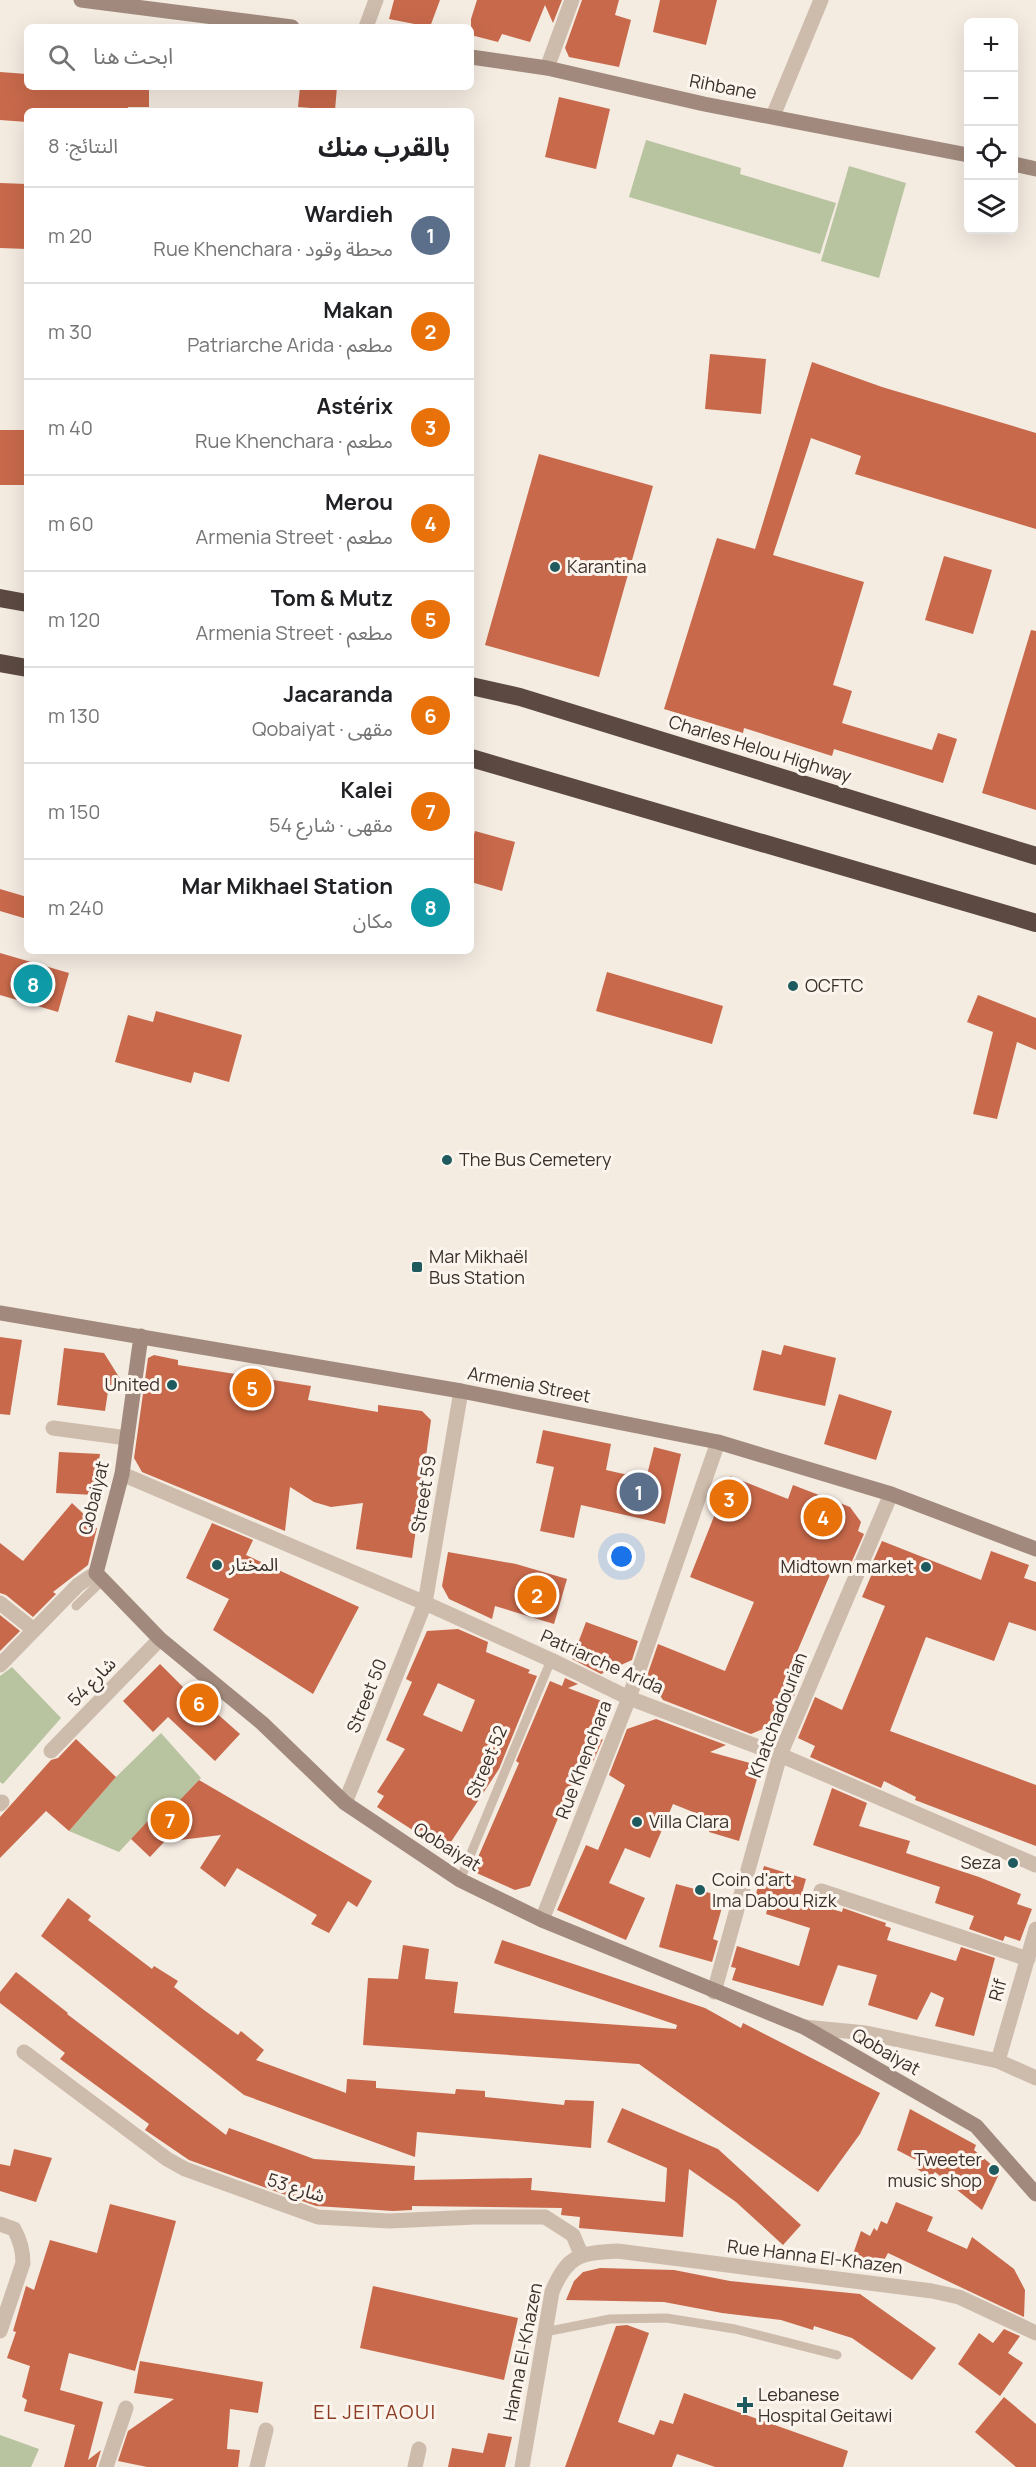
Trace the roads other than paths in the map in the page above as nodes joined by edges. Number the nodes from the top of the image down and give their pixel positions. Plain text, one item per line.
1 (81, 0) edge
2 (376, 0) edge
3 (572, 0) edge
4 (821, 0) edge
5 (168, 6) edge
6 (274, 24) edge
7 (367, 24) edge
8 (474, 57) edge
9 (547, 68) junction
10 (773, 116) junction
11 (964, 154) edge
12 (1018, 165) edge
13 (1036, 169) edge
14 (0, 598) edge
15 (24, 602) edge
16 (0, 663) edge
17 (24, 667) edge
18 (474, 687) edge
19 (474, 759) edge
20 (1036, 856) edge
21 (1036, 923) edge
22 (0, 1312) edge
23 (141, 1336) junction
24 (461, 1391) junction
25 (52, 1428) dead end
26 (127, 1438) junction
27 (718, 1442) junction
28 (122, 1474) junction
29 (891, 1494) junction
30 (1036, 1549) edge
31 (99, 1577) junction
32 (0, 1603) edge
33 (425, 1604) junction
34 (76, 1606) dead end
35 (34, 1630) junction
36 (160, 1639) junction
37 (551, 1660) junction
38 (0, 1665) edge
39 (628, 1698) junction
40 (51, 1751) dead end
41 (780, 1755) junction
42 (345, 1803) junction
43 (1036, 1865) edge
44 (460, 1880) junction
45 (821, 1891) dead end
46 (542, 1920) junction
47 (1036, 1929) edge
48 (1028, 1959) junction
49 (714, 1992) junction
50 (804, 2027) junction
51 (24, 2052) dead end
52 (998, 2061) junction
53 (1036, 2078) edge
54 (1036, 2194) edge
55 (0, 2224) edge
56 (581, 2254) junction
57 (0, 2331) edge
58 (545, 2332) junction
59 (1036, 2333) edge
60 (837, 2355) dead end
61 (126, 2408) dead end
62 (267, 2430) dead end
63 (419, 2449) dead end
64 (106, 2467) edge
65 (257, 2467) edge
66 (415, 2467) edge
67 (522, 2467) edge

1 - 5 street
2 - 7 street
3 - 9 street
4 - 10 street
5 - 6 street
8 - 9 street, Rihbane
9 - 10 street, Rihbane
10 - 11 street, Rihbane
12 - 13 street
14 - 15 highway
16 - 17 highway
18 - 20 highway, Charles Helou Highway
19 - 21 highway
22 - 23 street, Armenia Street
23 - 24 street, Armenia Street
23 - 26 street, Qobaiyat
24 - 27 street, Armenia Street
24 - 33 street, Street 59
25 - 26 street
26 - 28 street, Qobaiyat
27 - 29 street, Armenia Street
27 - 39 street, Rue Khenchara
28 - 31 street, Qobaiyat
28 - 33 street, Patriarche Arida
29 - 30 street, Armenia Street
29 - 41 street, Khatchadourian
31 - 34 lane
31 - 35 street
31 - 36 street, Qobaiyat
32 - 35 street
33 - 37 street, Patriarche Arida
33 - 42 street, Street 50
35 - 38 street
36 - 40 street, شارع 54
36 - 42 street, Qobaiyat
37 - 39 street, Patriarche Arida
37 - 44 lane, Street 52
39 - 41 street, Patriarche Arida
39 - 46 street, Rue Khenchara
41 - 43 street, Patriarche Arida
41 - 49 street, Khatchadourian
42 - 44 street, Qobaiyat
44 - 46 street, Qobaiyat
45 - 48 street
46 - 49 street, Qobaiyat
47 - 48 street, Rif
48 - 52 street, Rif
49 - 50 street, Qobaiyat
50 - 52 street
50 - 54 street, Qobaiyat
51 - 56 street, شارع 53
52 - 53 street
55 - 57 street
56 - 58 street, Hanna El-Khazen
56 - 59 street, Rue Hanna El-Khazen
58 - 60 lane
58 - 67 street, Hanna El-Khazen
61 - 64 street
62 - 65 street
63 - 66 street

